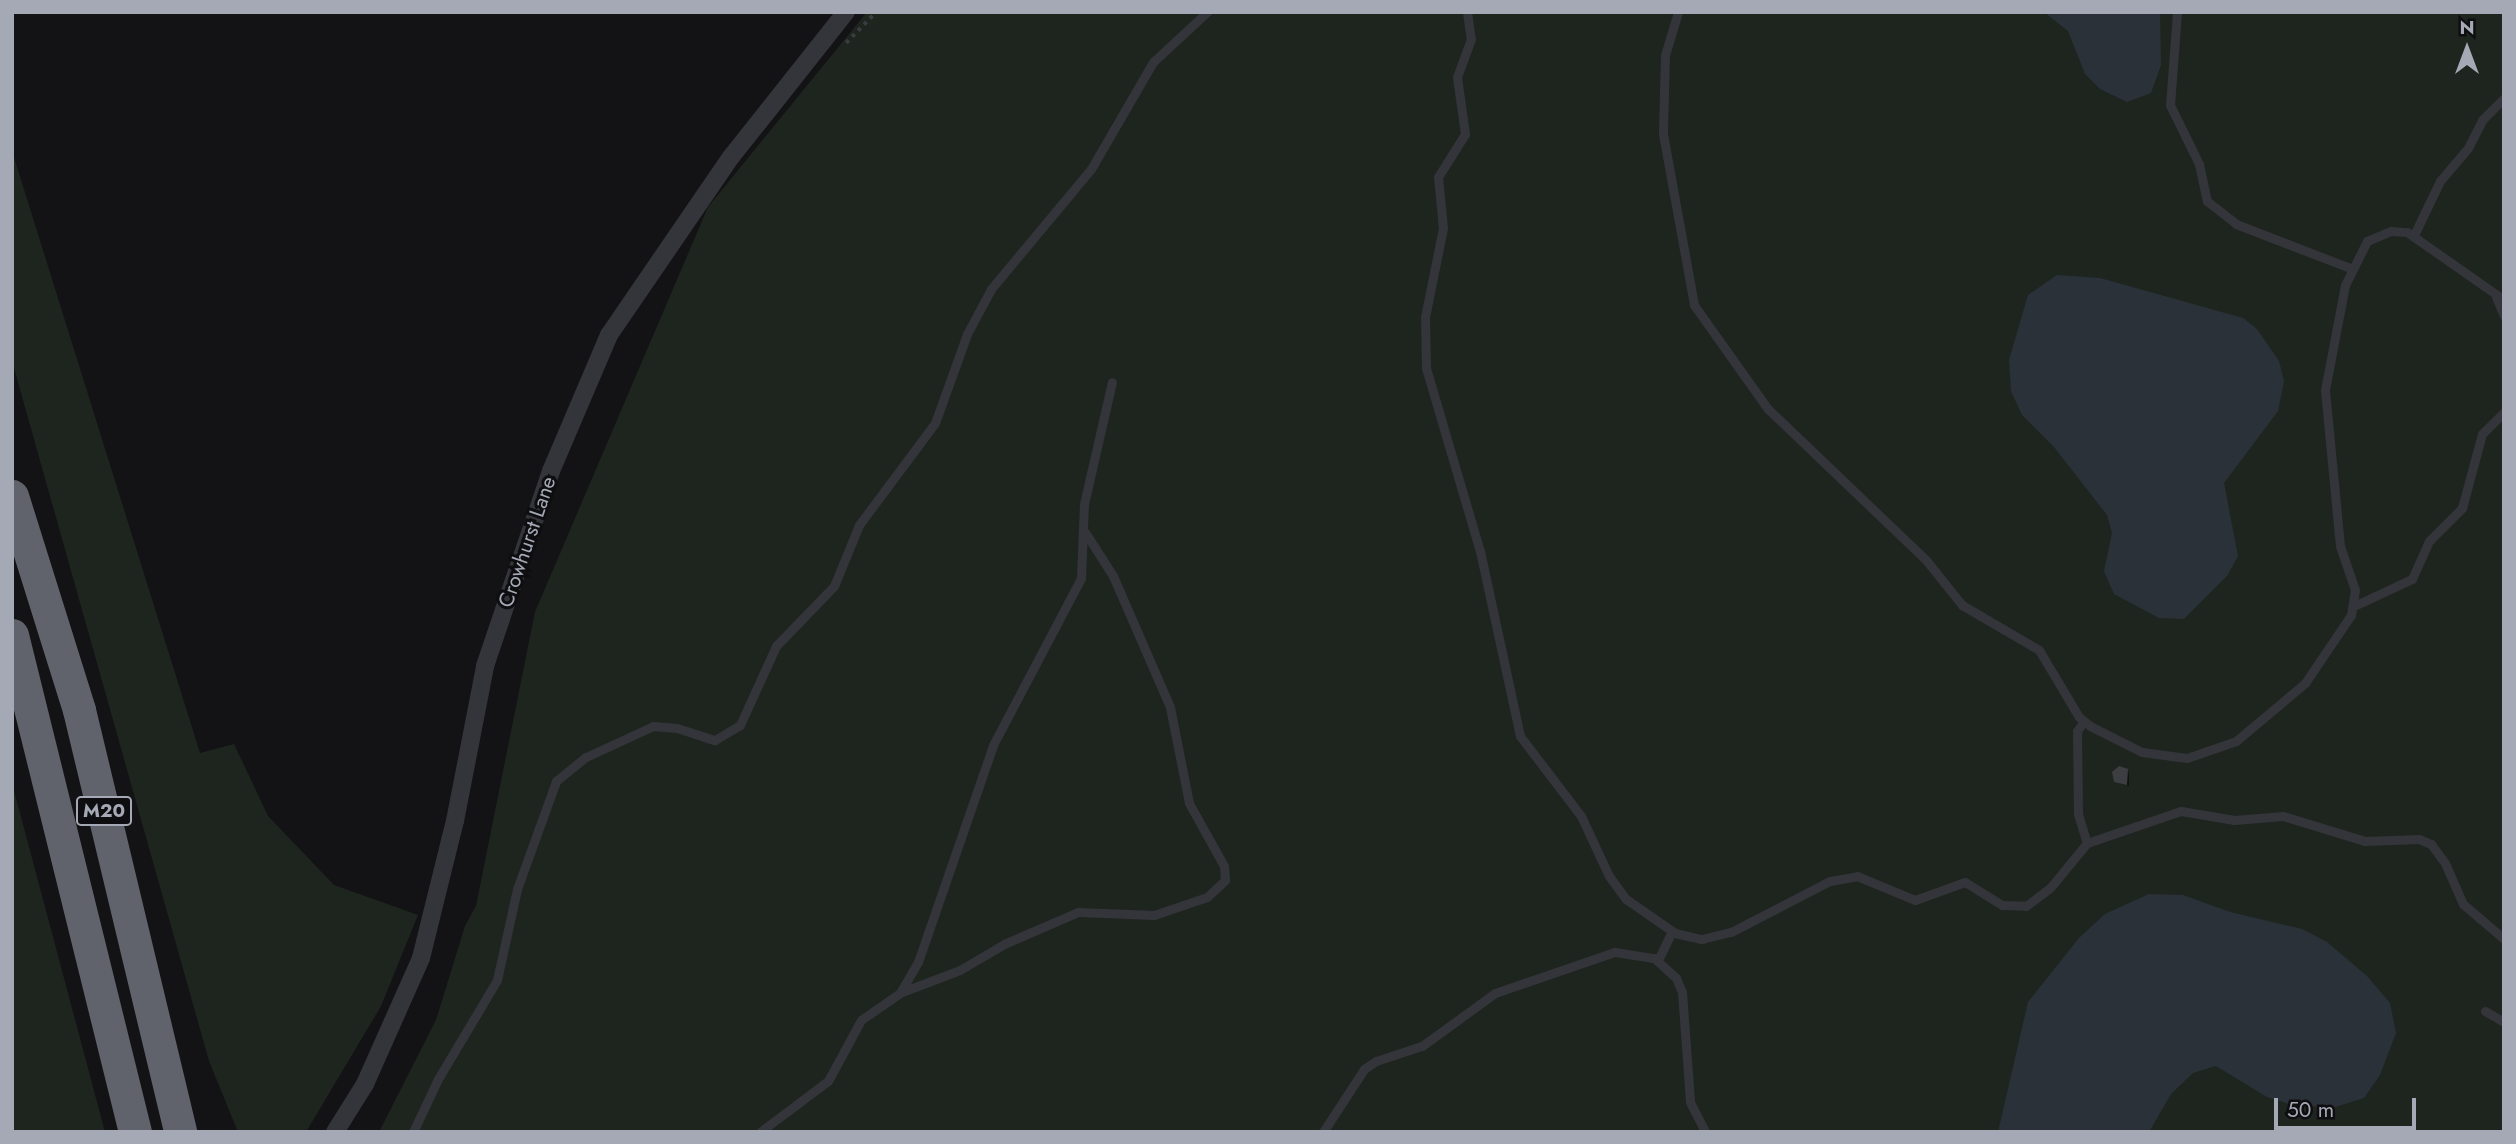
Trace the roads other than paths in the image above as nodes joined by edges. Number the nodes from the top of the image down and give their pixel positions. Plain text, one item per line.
1 (846, 12) edge
2 (1208, 12) edge
3 (1466, 12) edge
4 (1678, 12) edge
5 (2177, 12) edge
6 (2504, 99) edge
7 (2414, 235) junction
8 (2350, 268) junction
9 (2500, 298) edge
10 (2504, 316) edge
11 (1112, 382) dead end
12 (2504, 412) edge
13 (12, 496) edge
14 (1084, 530) junction
15 (2354, 606) junction
16 (12, 635) edge
17 (2084, 721) junction
18 (2087, 843) junction
19 (1672, 931) junction
20 (2504, 939) edge
21 (1658, 960) junction
22 (900, 993) junction
23 (2485, 1011) dead end
24 (2504, 1022) edge
25 (135, 1132) edge
26 (180, 1132) edge
27 (335, 1132) edge
28 (412, 1132) edge
29 (760, 1132) edge
30 (1323, 1132) edge
31 (1705, 1132) edge

1 - 27 street, Crowhurst Lane
2 - 28 lane
3 - 19 lane
4 - 17 lane
5 - 8 lane
6 - 7 lane
7 - 8 lane
7 - 9 lane
8 - 15 lane
9 - 10 lane
11 - 14 lane
12 - 15 lane
13 - 26 highway, M20
14 - 22 lane
14 - 22 lane
15 - 17 lane
16 - 25 highway, M20
17 - 18 lane
18 - 19 lane
18 - 20 lane
19 - 21 lane
21 - 30 lane
21 - 31 lane
22 - 29 lane
23 - 24 lane

